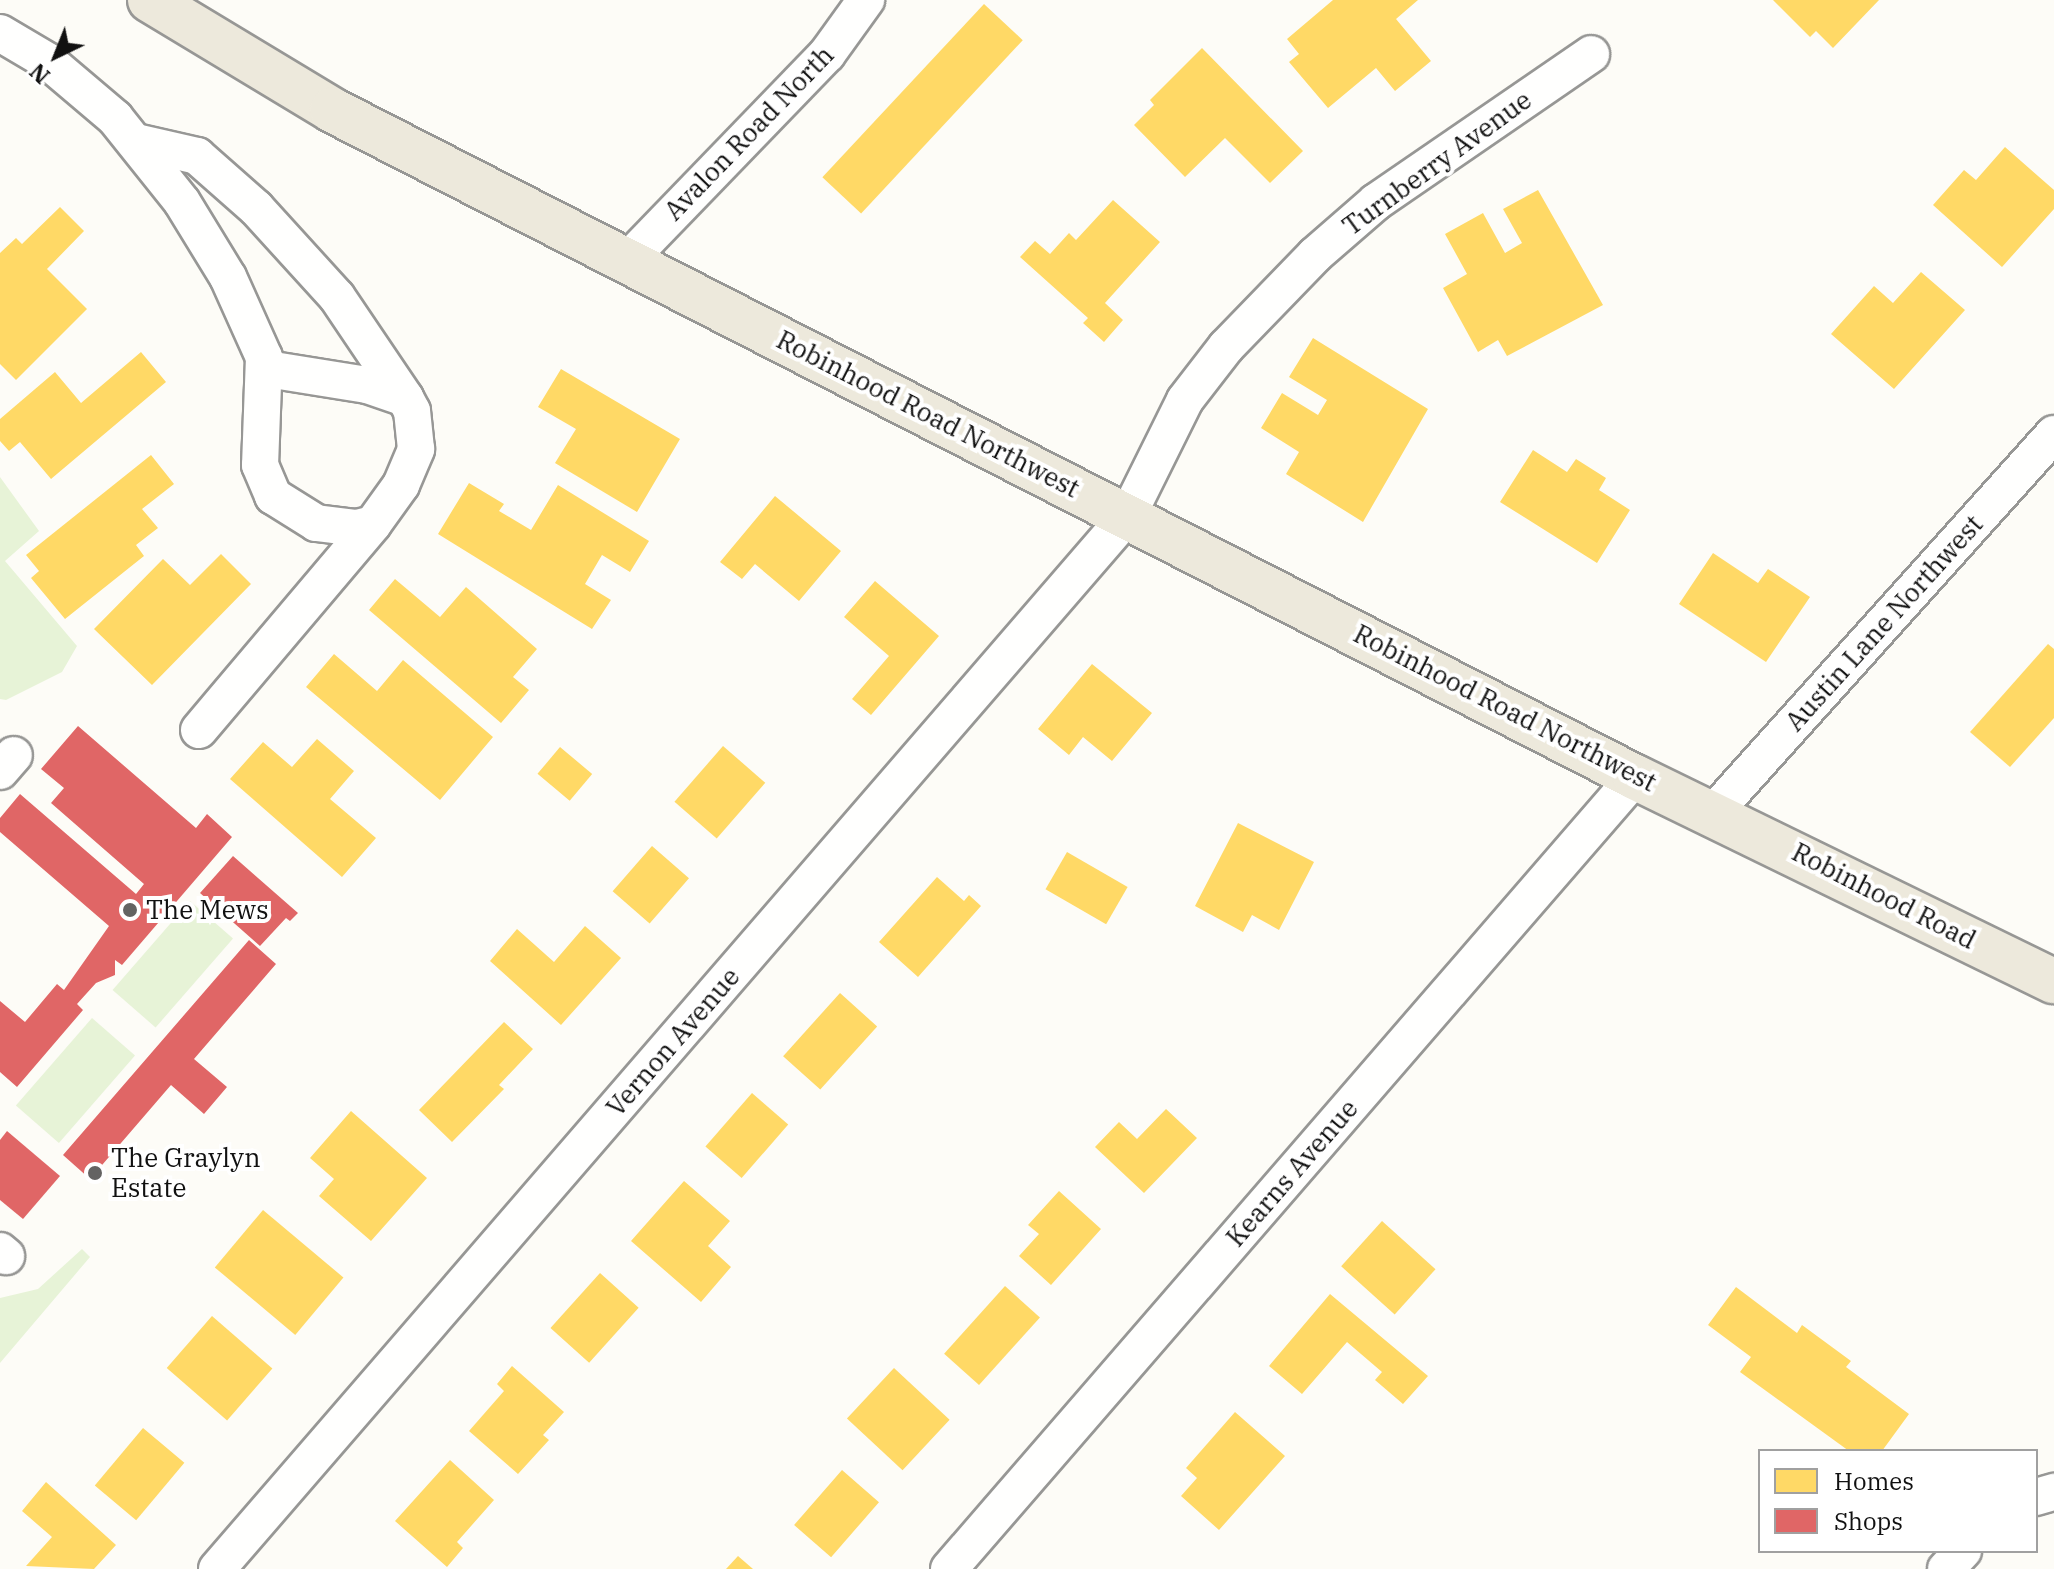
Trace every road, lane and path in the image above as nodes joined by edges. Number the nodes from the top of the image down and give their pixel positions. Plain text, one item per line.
1 (150, 0) edge
2 (866, 0) edge
3 (0, 33) edge
4 (1591, 54) dead end
5 (136, 142) junction
6 (626, 262) junction
7 (267, 369) junction
8 (405, 398) junction
9 (2054, 434) edge
10 (1128, 515) junction
11 (373, 524) junction
12 (199, 730) dead end
13 (1635, 777) junction
14 (1715, 811) junction
15 (2054, 981) edge
16 (1961, 1553) edge
17 (217, 1569) edge
18 (949, 1569) edge
19 (1946, 1569) edge

1 - 6 main road, Robinhood Road Northwest
2 - 6 street, Avalon Road North
3 - 5 street
4 - 10 street, Turnberry Avenue
5 - 7 street
5 - 8 street
6 - 10 main road, Robinhood Road Northwest
7 - 8 street
7 - 11 street
8 - 11 street
9 - 14 street, Austin Lane Northwest
10 - 13 main road, Robinhood Road Northwest
10 - 17 street, Vernon Avenue
11 - 12 street
13 - 14 main road, Robinhood Road Northwest
13 - 18 street, Kearns Avenue
14 - 15 main road, Robinhood Road
16 - 19 street

